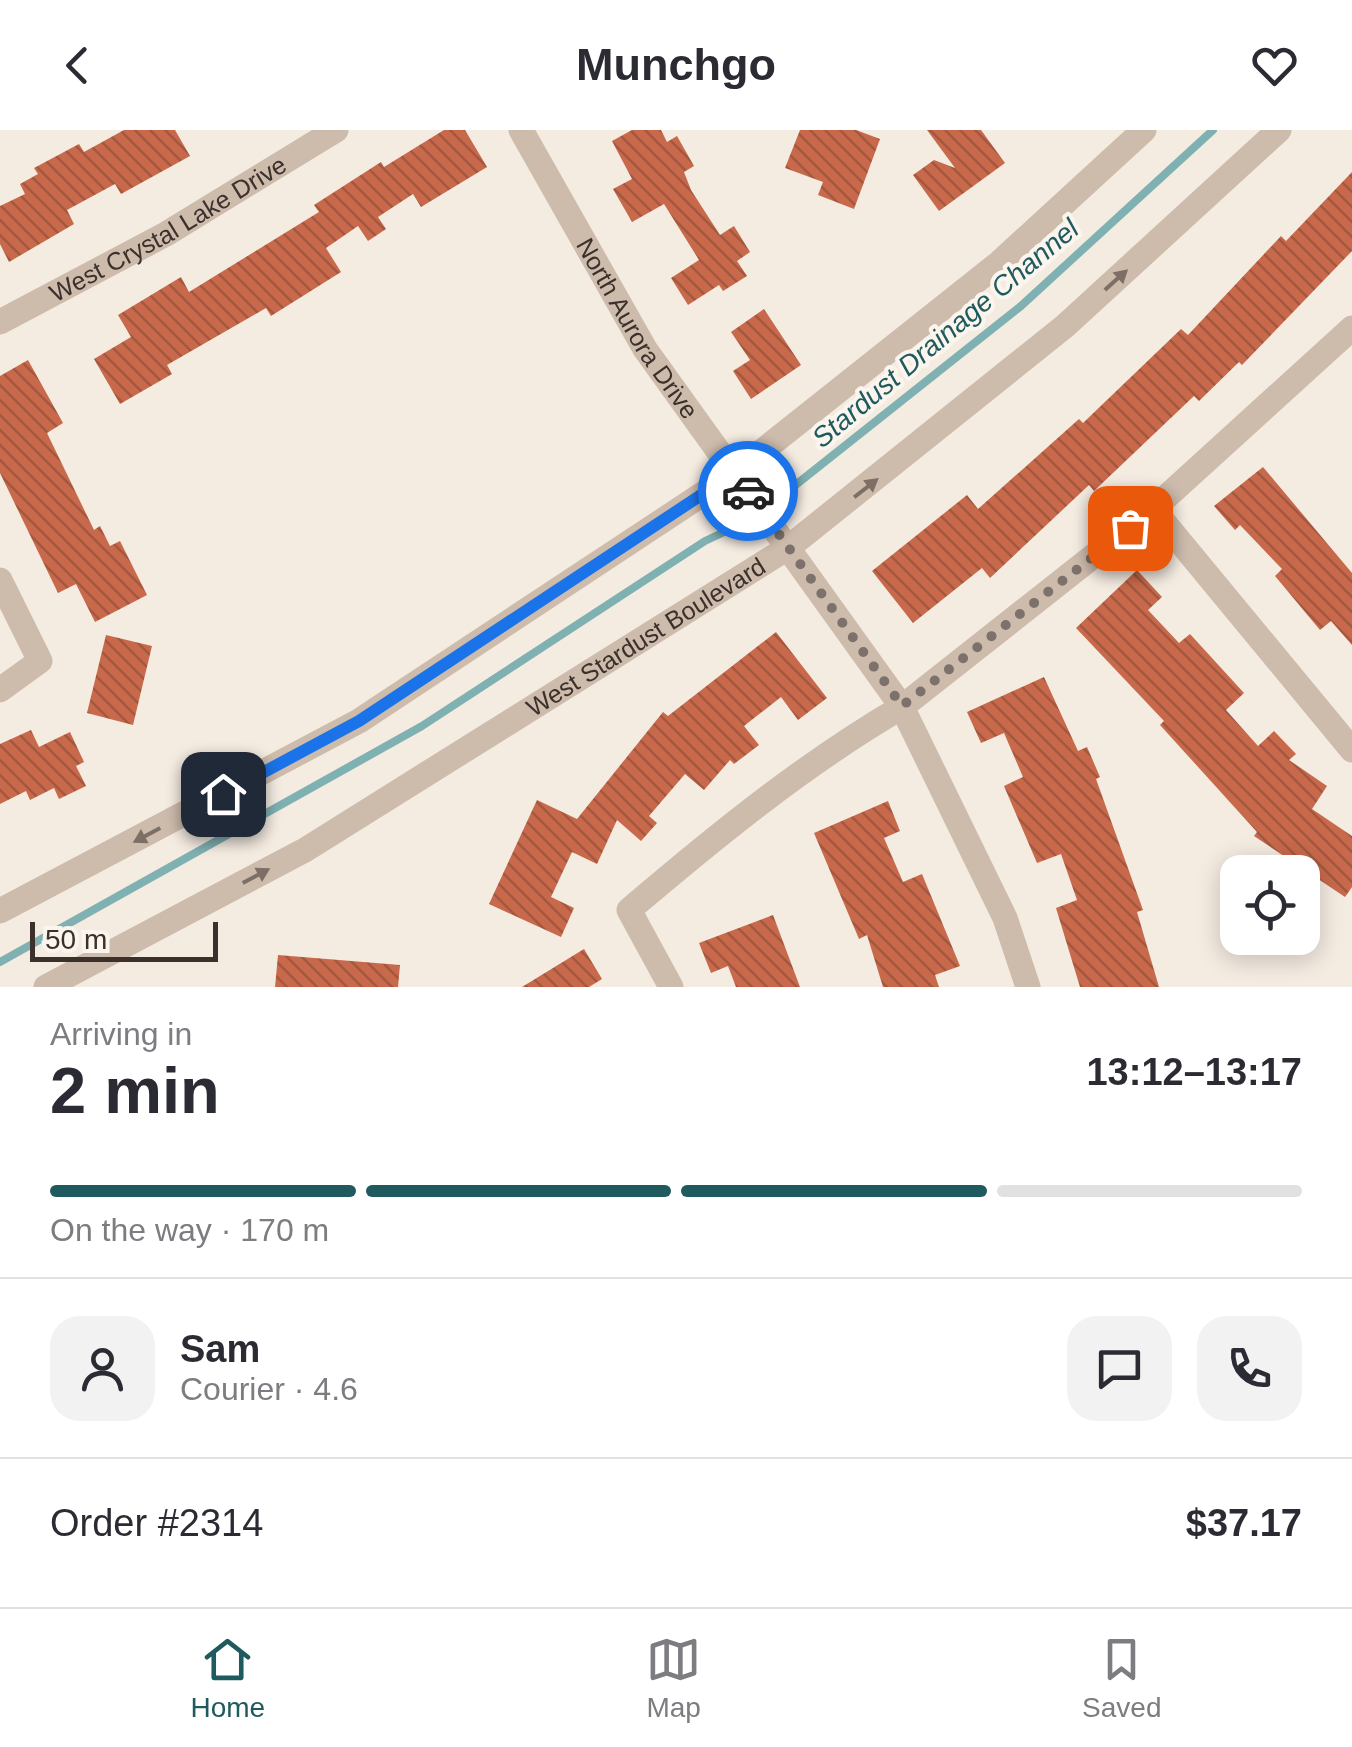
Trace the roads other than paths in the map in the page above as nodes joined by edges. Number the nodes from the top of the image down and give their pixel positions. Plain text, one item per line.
1 (336, 130) edge
2 (520, 130) edge
3 (1144, 130) edge
4 (1279, 130) edge
5 (0, 322) edge
6 (1352, 328) edge
7 (741, 480) junction
8 (1153, 510) junction
9 (781, 538) junction
10 (0, 580) edge
11 (0, 690) edge
12 (902, 706) junction
13 (1352, 750) edge
14 (0, 911) edge
15 (46, 987) edge
16 (672, 987) edge
17 (1028, 987) edge

1 - 5 street, West Crystal Lake Drive
2 - 7 street, North Aurora Drive
3 - 7 street
9 -> 4 street, West Stardust Boulevard
6 - 8 street
7 - 9 street, North Aurora Drive
7 -> 14 street
8 - 12 street
8 - 13 street
9 - 12 street, North Aurora Drive
15 -> 9 street, West Stardust Boulevard
10 - 11 street
12 - 16 street
12 - 17 street, North Aurora Drive

